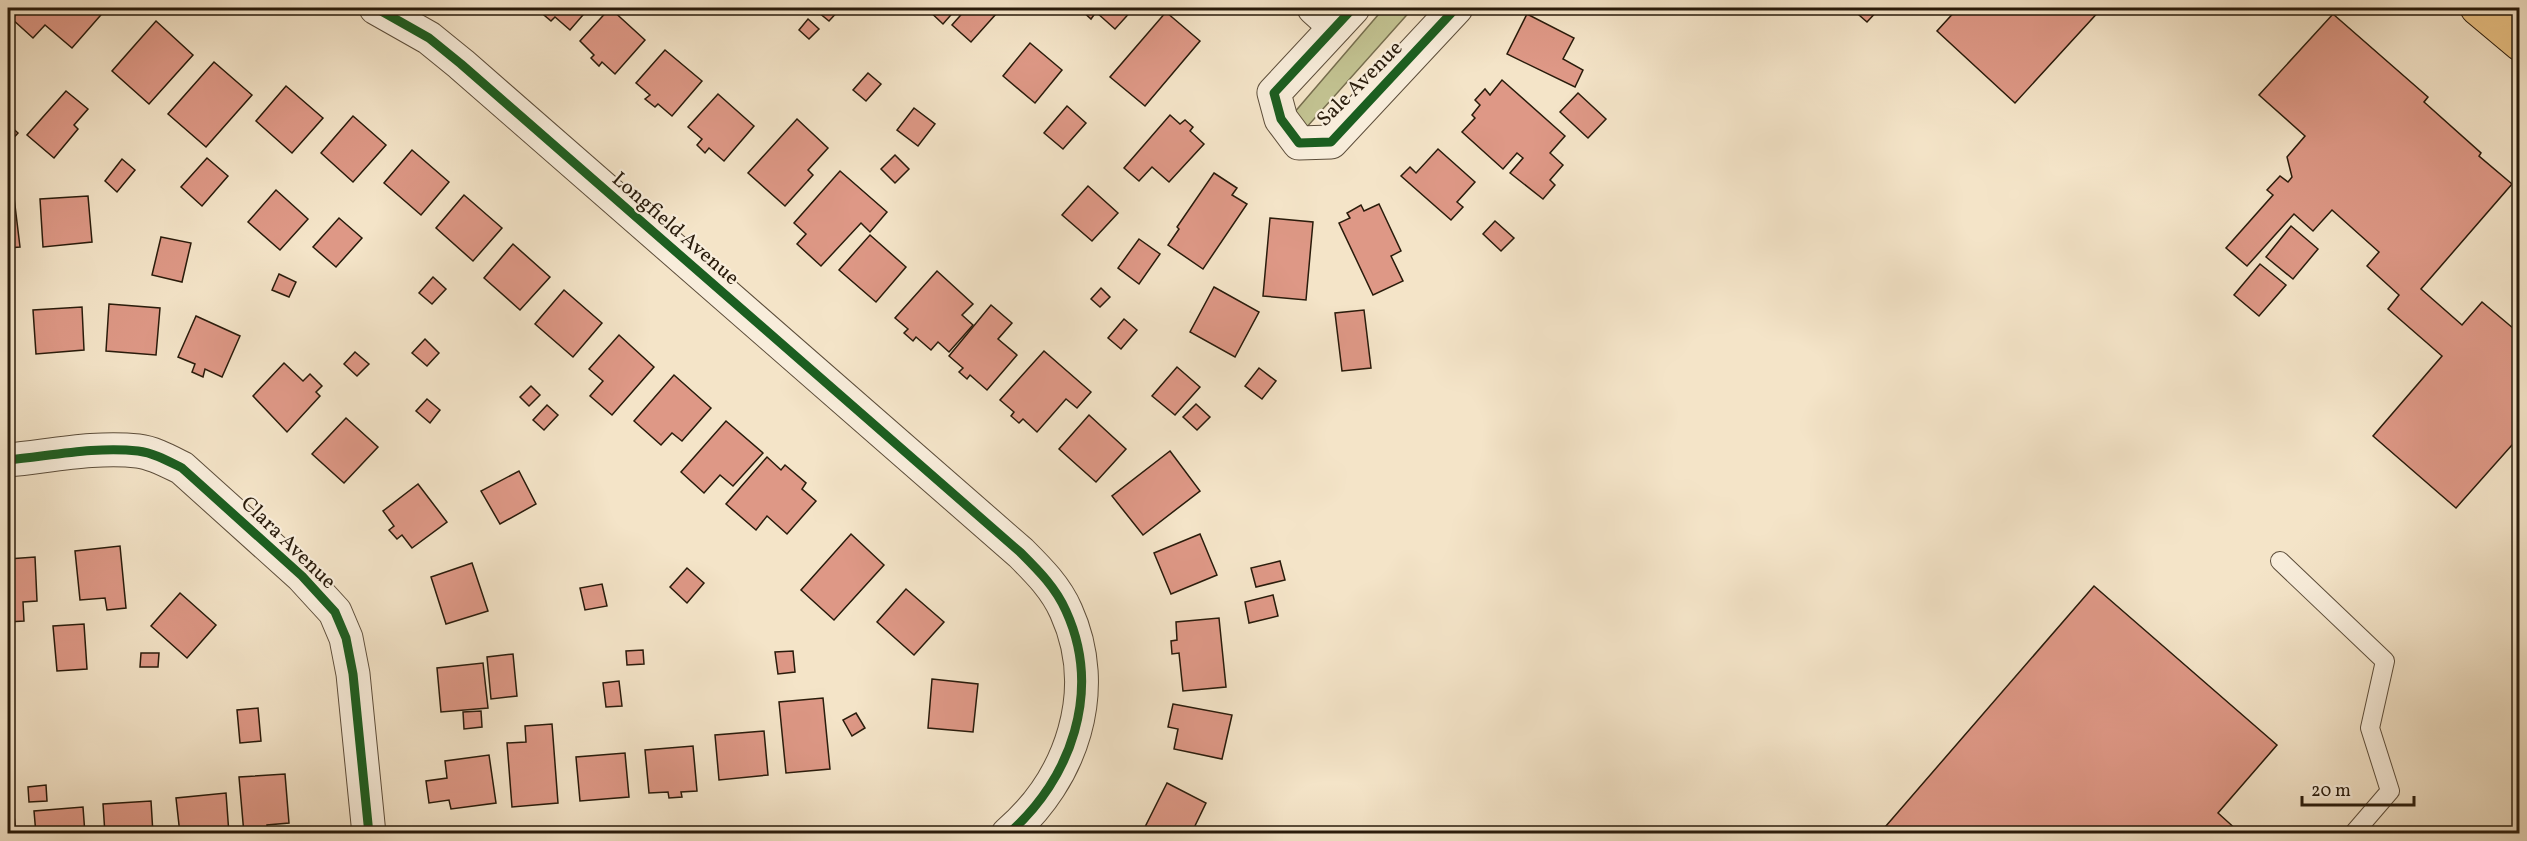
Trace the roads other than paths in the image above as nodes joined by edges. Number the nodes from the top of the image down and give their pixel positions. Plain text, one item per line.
1 (376, 8) edge
2 (1456, 8) edge
3 (2478, 8) edge
4 (1334, 14) edge
5 (2520, 44) edge
6 (8, 460) edge
7 (2280, 561) dead end
8 (369, 834) edge
9 (1008, 834) edge
10 (2353, 834) edge

1 - 9 street, Longfield Avenue
2 - 4 street, Sale Avenue
3 - 5 main road
6 - 8 street, Clara Avenue
7 - 10 lane

